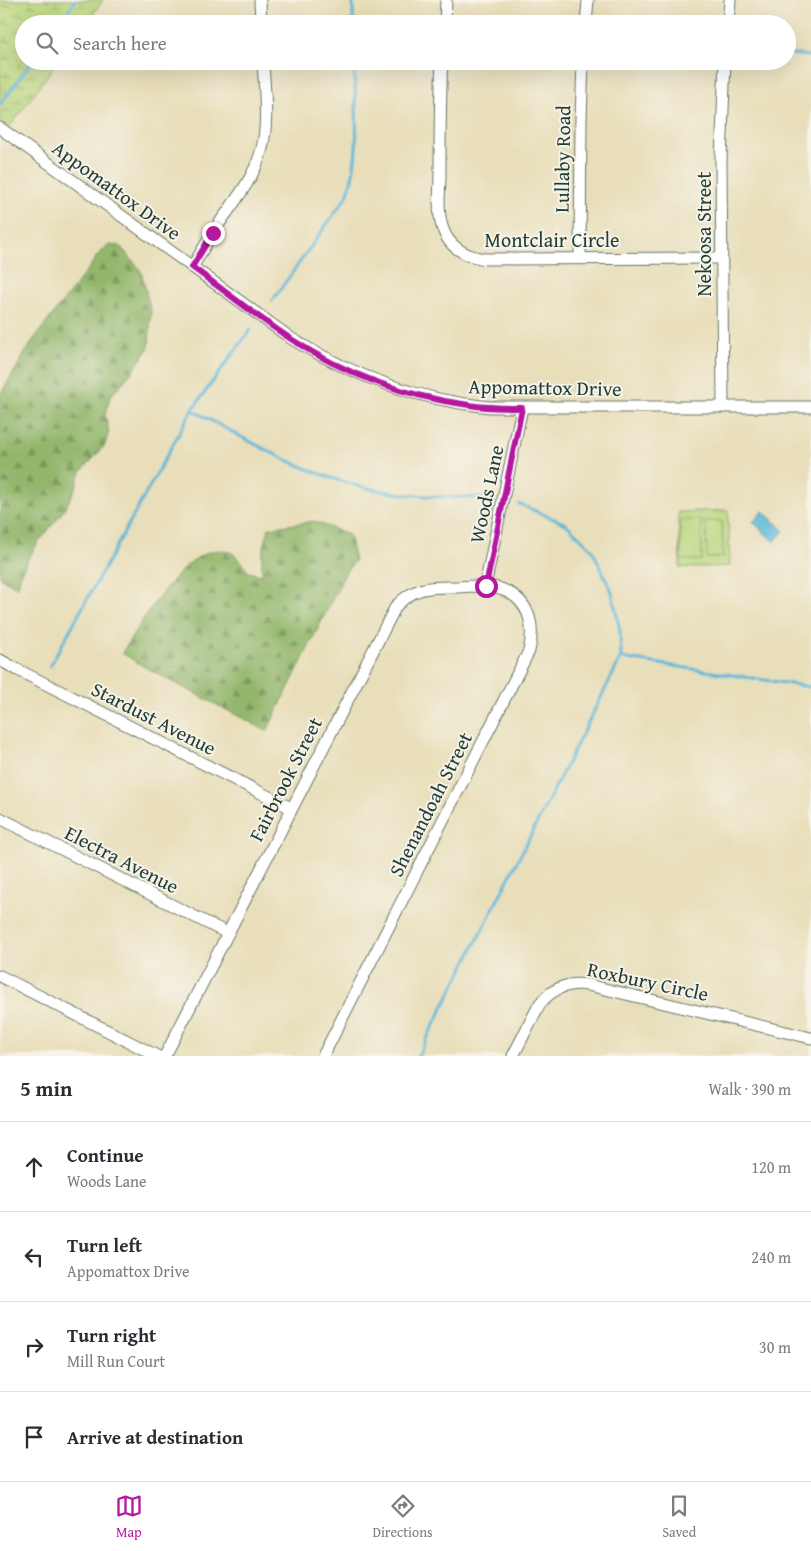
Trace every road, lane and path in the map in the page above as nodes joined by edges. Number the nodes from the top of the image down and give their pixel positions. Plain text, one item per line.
1 (260, 0) edge
2 (446, 0) edge
3 (588, 0) edge
4 (730, 0) edge
5 (261, 15) edge
6 (445, 15) edge
7 (587, 15) edge
8 (729, 15) edge
9 (263, 70) edge
10 (442, 70) edge
11 (583, 70) edge
12 (725, 70) edge
13 (0, 128) edge
14 (580, 258) junction
15 (721, 258) junction
16 (192, 267) junction
17 (723, 407) junction
18 (811, 407) edge
19 (522, 408) junction
20 (486, 586) junction
21 (0, 660) edge
22 (291, 808) junction
23 (0, 818) edge
24 (227, 933) junction
25 (0, 976) edge
26 (811, 1038) edge
27 (157, 1056) edge
28 (165, 1056) edge
29 (323, 1056) edge
30 (513, 1056) edge

1 - 5 street
2 - 6 street
3 - 7 street
4 - 8 street
9 - 16 street
10 - 14 street, Montclair Circle
11 - 14 street, Lullaby Road
12 - 15 street, Nekoosa Street
13 - 16 street, Appomattox Drive
14 - 15 street, Montclair Circle
15 - 17 street, Nekoosa Street
16 - 19 street, Appomattox Drive
17 - 18 street, Appomattox Drive
17 - 19 street, Appomattox Drive
19 - 20 street, Woods Lane
20 - 22 street, Fairbrook Street
20 - 29 street, Shenandoah Street
21 - 22 street, Stardust Avenue
22 - 24 street, Fairbrook Street
23 - 24 street, Electra Avenue
24 - 28 street, Fairbrook Street
25 - 27 street
26 - 30 street, Roxbury Circle

